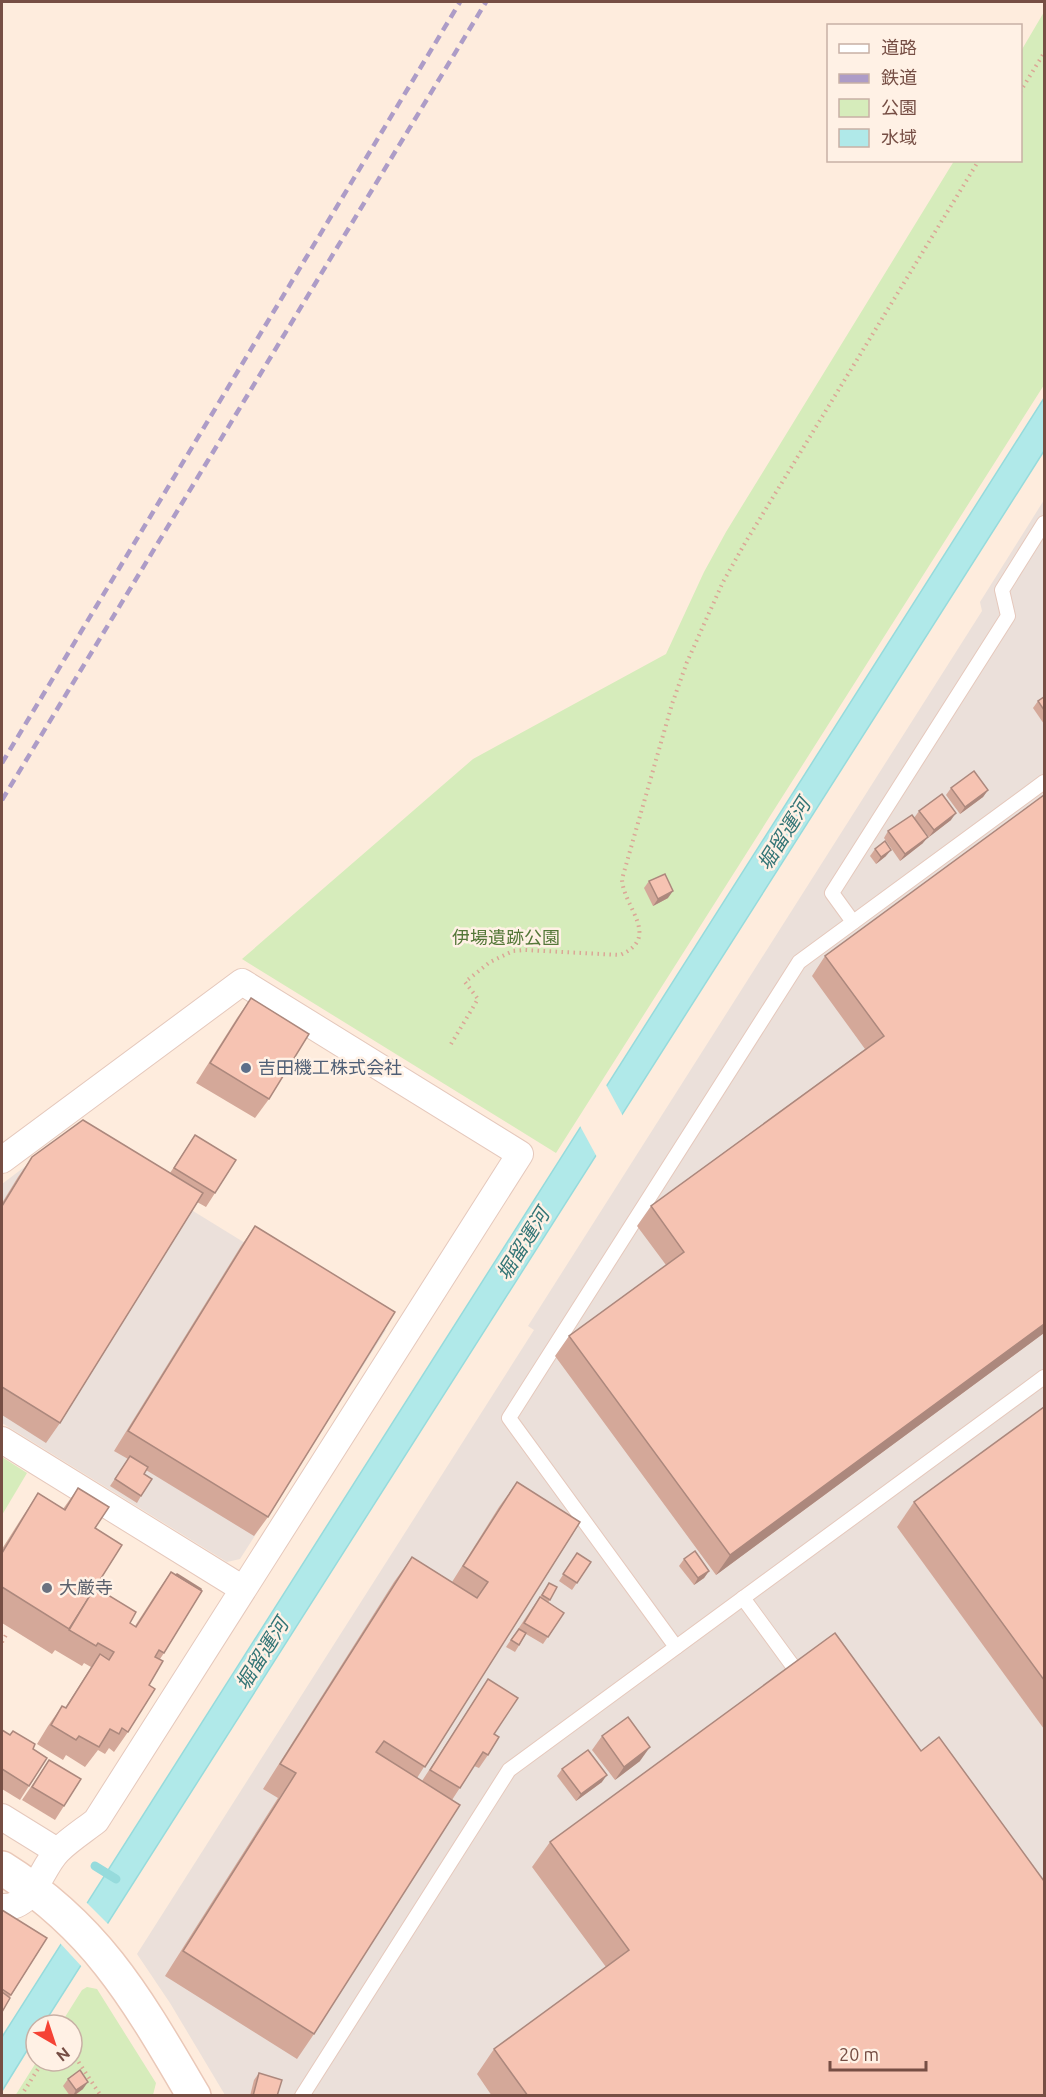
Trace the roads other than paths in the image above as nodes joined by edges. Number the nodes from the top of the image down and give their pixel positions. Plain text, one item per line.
1 (1044, 523) edge
2 (1044, 782) edge
3 (853, 922) junction
4 (2, 1160) edge
5 (1044, 1377) edge
6 (2, 1440) edge
7 (243, 1589) junction
8 (743, 1598) junction
9 (676, 1647) junction
10 (795, 1669) edge
11 (2, 1817) edge
12 (57, 1851) junction
13 (2, 1868) edge
14 (34, 1890) junction
15 (2, 1907) edge
16 (194, 2096) edge
17 (302, 2096) edge

1 - 3 lane
2 - 3 lane
3 - 9 lane
4 - 7 street
5 - 8 lane
6 - 7 street
7 - 12 street
8 - 9 lane
8 - 10 lane
9 - 17 lane
11 - 12 street
12 - 14 street
13 - 14 street
14 - 15 street
14 - 16 street

